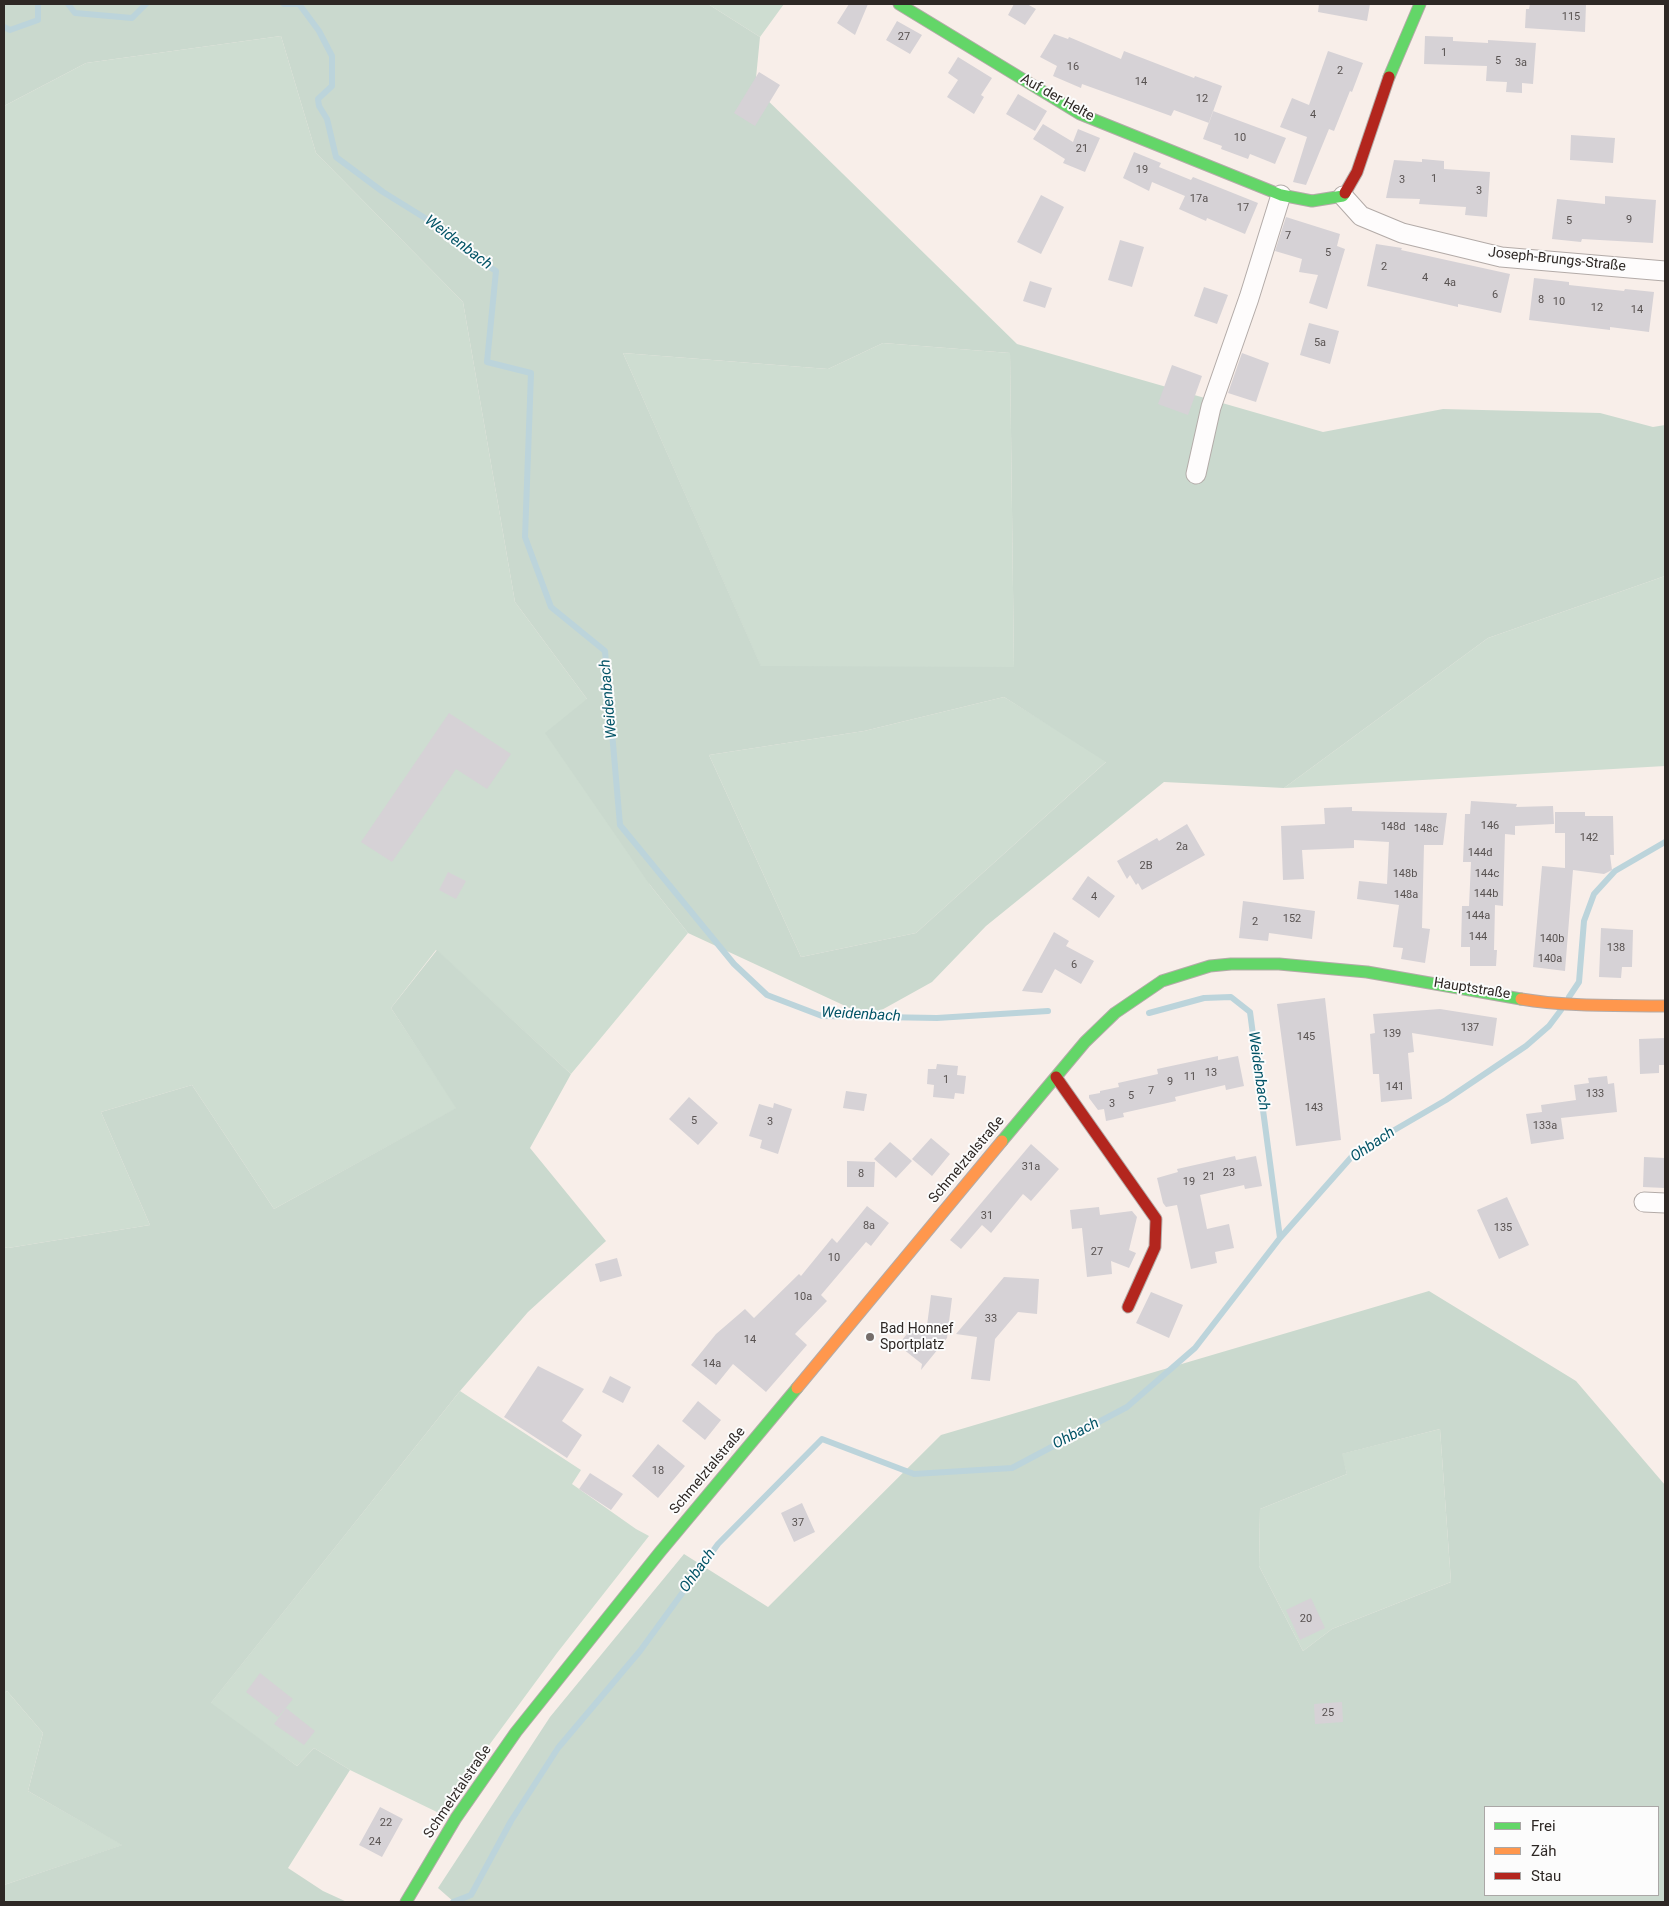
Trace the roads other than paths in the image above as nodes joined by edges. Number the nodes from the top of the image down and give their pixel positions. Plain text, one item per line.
1 (899, 4) edge
2 (1420, 4) edge
3 (1281, 195) junction
4 (1343, 196) junction
5 (1665, 271) edge
6 (1196, 474) dead end
7 (1279, 964) joint
8 (1665, 1006) edge
9 (1056, 1077) junction
10 (1644, 1202) dead end
11 (1665, 1203) edge
12 (1128, 1307) dead end
13 (406, 1902) edge

1 - 3 main road, Auf der Helte
2 - 4 main road
3 - 4 main road, Auf der Helte
3 - 6 street
4 - 5 street, Joseph-Brungs-Straße
7 - 8 main road, Hauptstraße
7 - 9 main road, Schmelztalstraße
9 - 12 main road
9 - 13 main road, Schmelztalstraße
10 - 11 street

